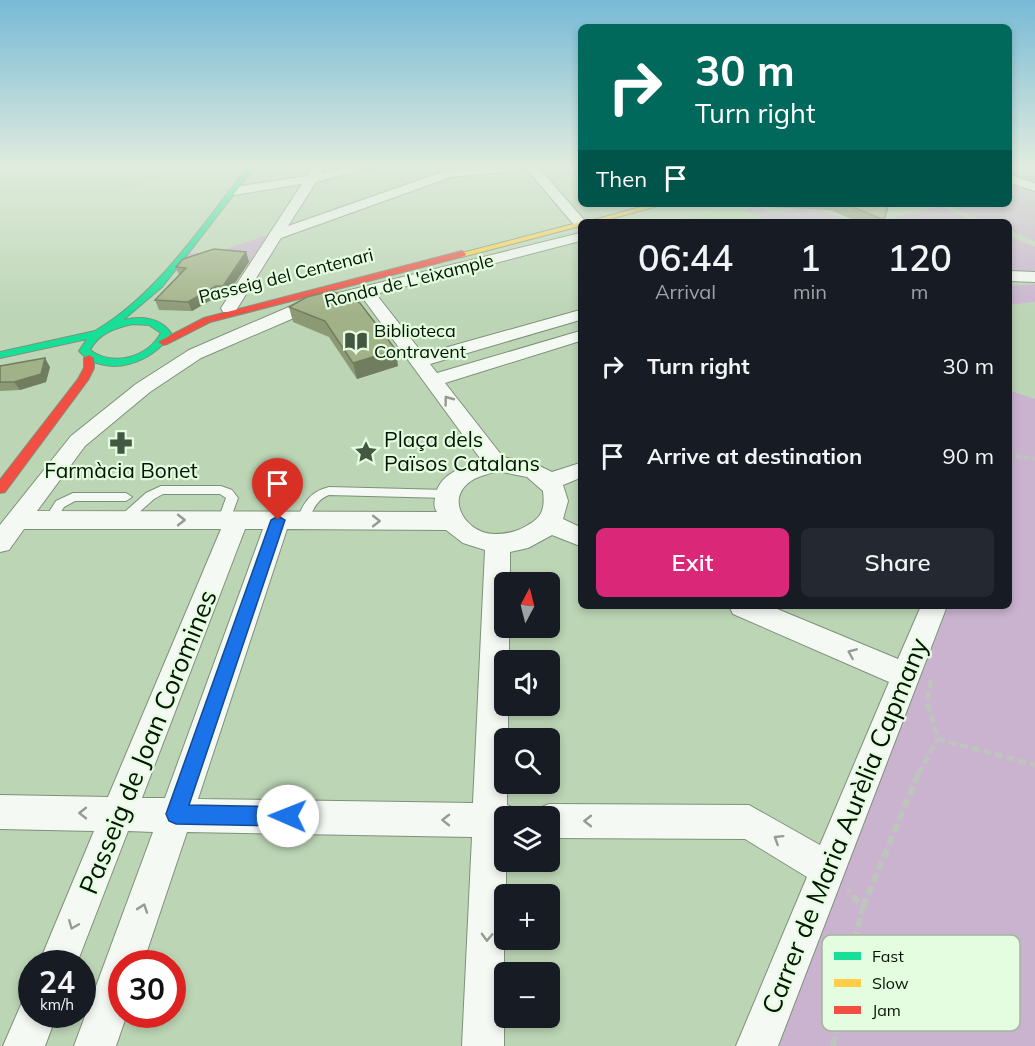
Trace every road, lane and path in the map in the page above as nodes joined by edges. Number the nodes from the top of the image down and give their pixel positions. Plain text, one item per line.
1 (214, 216) edge
2 (290, 216) edge
3 (331, 216) edge
4 (578, 224) edge
5 (279, 234) junction
6 (578, 238) edge
7 (496, 245) junction
8 (1012, 276) edge
9 (1035, 277) edge
10 (159, 285) junction
11 (366, 292) junction
12 (229, 308) junction
13 (578, 316) edge
14 (152, 322) junction
15 (109, 327) junction
16 (95, 334) junction
17 (578, 337) edge
18 (163, 342) junction
19 (87, 356) junction
20 (0, 357) edge
21 (135, 358) junction
22 (418, 361) junction
23 (110, 374) dead end
24 (433, 380) junction
25 (95, 388) dead end
26 (33, 447) junction
27 (1012, 456) edge
28 (1035, 459) edge
29 (496, 464) junction
30 (578, 471) edge
31 (549, 482) junction
32 (0, 489) edge
33 (447, 494) junction
34 (17, 520) junction
35 (231, 520) junction
36 (290, 521) junction
37 (452, 521) junction
38 (549, 524) junction
39 (578, 536) edge
40 (498, 542) junction
41 (0, 543) edge
42 (750, 609) edge
43 (933, 609) edge
44 (919, 675) junction
45 (938, 739) junction
46 (1035, 765) edge
47 (497, 806) edge
48 (0, 812) edge
49 (119, 813) junction
50 (176, 814) junction
51 (494, 821) edge
52 (560, 821) edge
53 (494, 869) edge
54 (828, 870) junction
55 (863, 907) junction
56 (855, 935) edge
57 (63, 950) edge
58 (129, 950) edge
59 (108, 1009) edge
60 (32, 1028) edge
61 (835, 1031) edge
62 (24, 1046) edge
63 (95, 1046) edge
64 (483, 1046) edge
65 (757, 1046) edge
66 (832, 1046) edge

1 - 10 street
2 - 5 street
3 - 5 street
4 - 7 street, Passeig del Centenari
5 - 12 street
6 - 11 street, Ronda de L'eixample
7 - 12 street, Passeig del Centenari
7 - 18 street, Passeig del Centenari
8 - 9 street
10 - 14 street
10 - 15 street
11 - 22 street
11 - 34 street, Ronda de L'eixample
12 - 14 street, Passeig del Centenari
13 - 22 street
14 - 15 street, Passeig del Centenari
14 - 18 street
15 - 16 street
16 - 19 street
16 - 20 street
17 - 24 street
18 - 21 street, Passeig del Centenari
19 - 20 street
19 - 21 street
19 - 26 street
21 - 23 street, Passeig del Centenari
22 - 24 street
29 -> 24 street
25 - 26 street
26 - 32 street
27 - 28 path
29 - 31 street
29 - 33 street
30 - 31 street
31 - 38 street
33 - 36 lane
33 - 37 street
34 - 35 street
34 - 41 street, Ronda de L'eixample
35 - 36 street
35 - 49 street, Passeig de Joan Coromines
36 -> 37 street
36 - 50 street, Passeig de Joan Coromines
37 - 40 street
38 - 39 street
38 - 40 street
40 - 47 street
44 -> 42 street
43 - 44 street, Carrer de Maria Aurèlia Capmany
44 - 45 path
44 - 54 street, Carrer de Maria Aurèlia Capmany
45 - 46 path
45 - 55 path
49 -> 48 street
49 - 50 street
49 -> 57 street, Passeig de Joan Coromines
51 -> 50 street
58 -> 50 street, Passeig de Joan Coromines
54 -> 52 street
53 -> 64 street
54 - 55 path
54 - 65 street, Carrer de Maria Aurèlia Capmany
55 - 56 path
59 - 63 street
60 - 62 street
61 - 66 path

